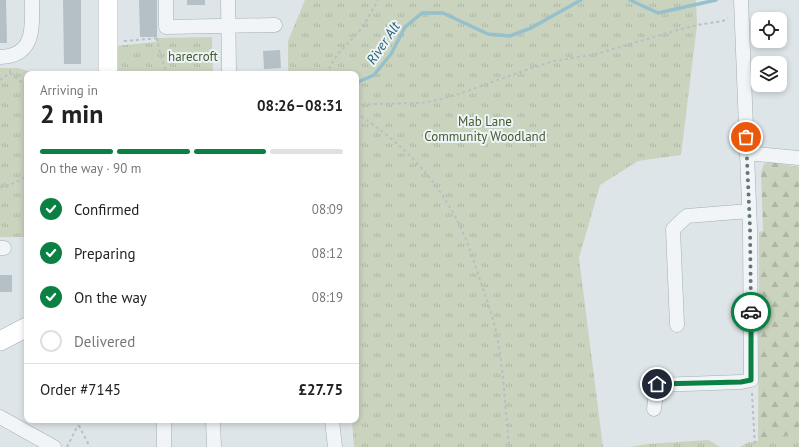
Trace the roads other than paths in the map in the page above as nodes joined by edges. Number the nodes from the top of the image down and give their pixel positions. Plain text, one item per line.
1 (32, 0) edge
2 (108, 0) edge
3 (166, 0) edge
4 (228, 0) edge
5 (742, 6) edge
6 (276, 26) dead end
7 (229, 27) junction
8 (0, 57) edge
9 (229, 70) dead end
10 (108, 71) edge
11 (747, 153) junction
12 (799, 158) edge
13 (749, 211) junction
14 (677, 325) dead end
15 (24, 329) edge
16 (3, 342) edge
17 (654, 409) dead end
18 (1, 416) edge
19 (164, 423) edge
20 (213, 423) edge
21 (332, 423) edge
22 (54, 447) edge
23 (164, 447) edge
24 (214, 447) edge
25 (335, 447) edge

1 - 8 street
2 - 10 street
3 - 7 street
4 - 7 street
5 - 11 street
6 - 7 street
7 - 9 street
11 - 12 street
11 - 13 street
13 - 14 street
13 - 17 street
15 - 16 street
18 - 22 street
19 - 23 street
20 - 24 street
21 - 25 street

